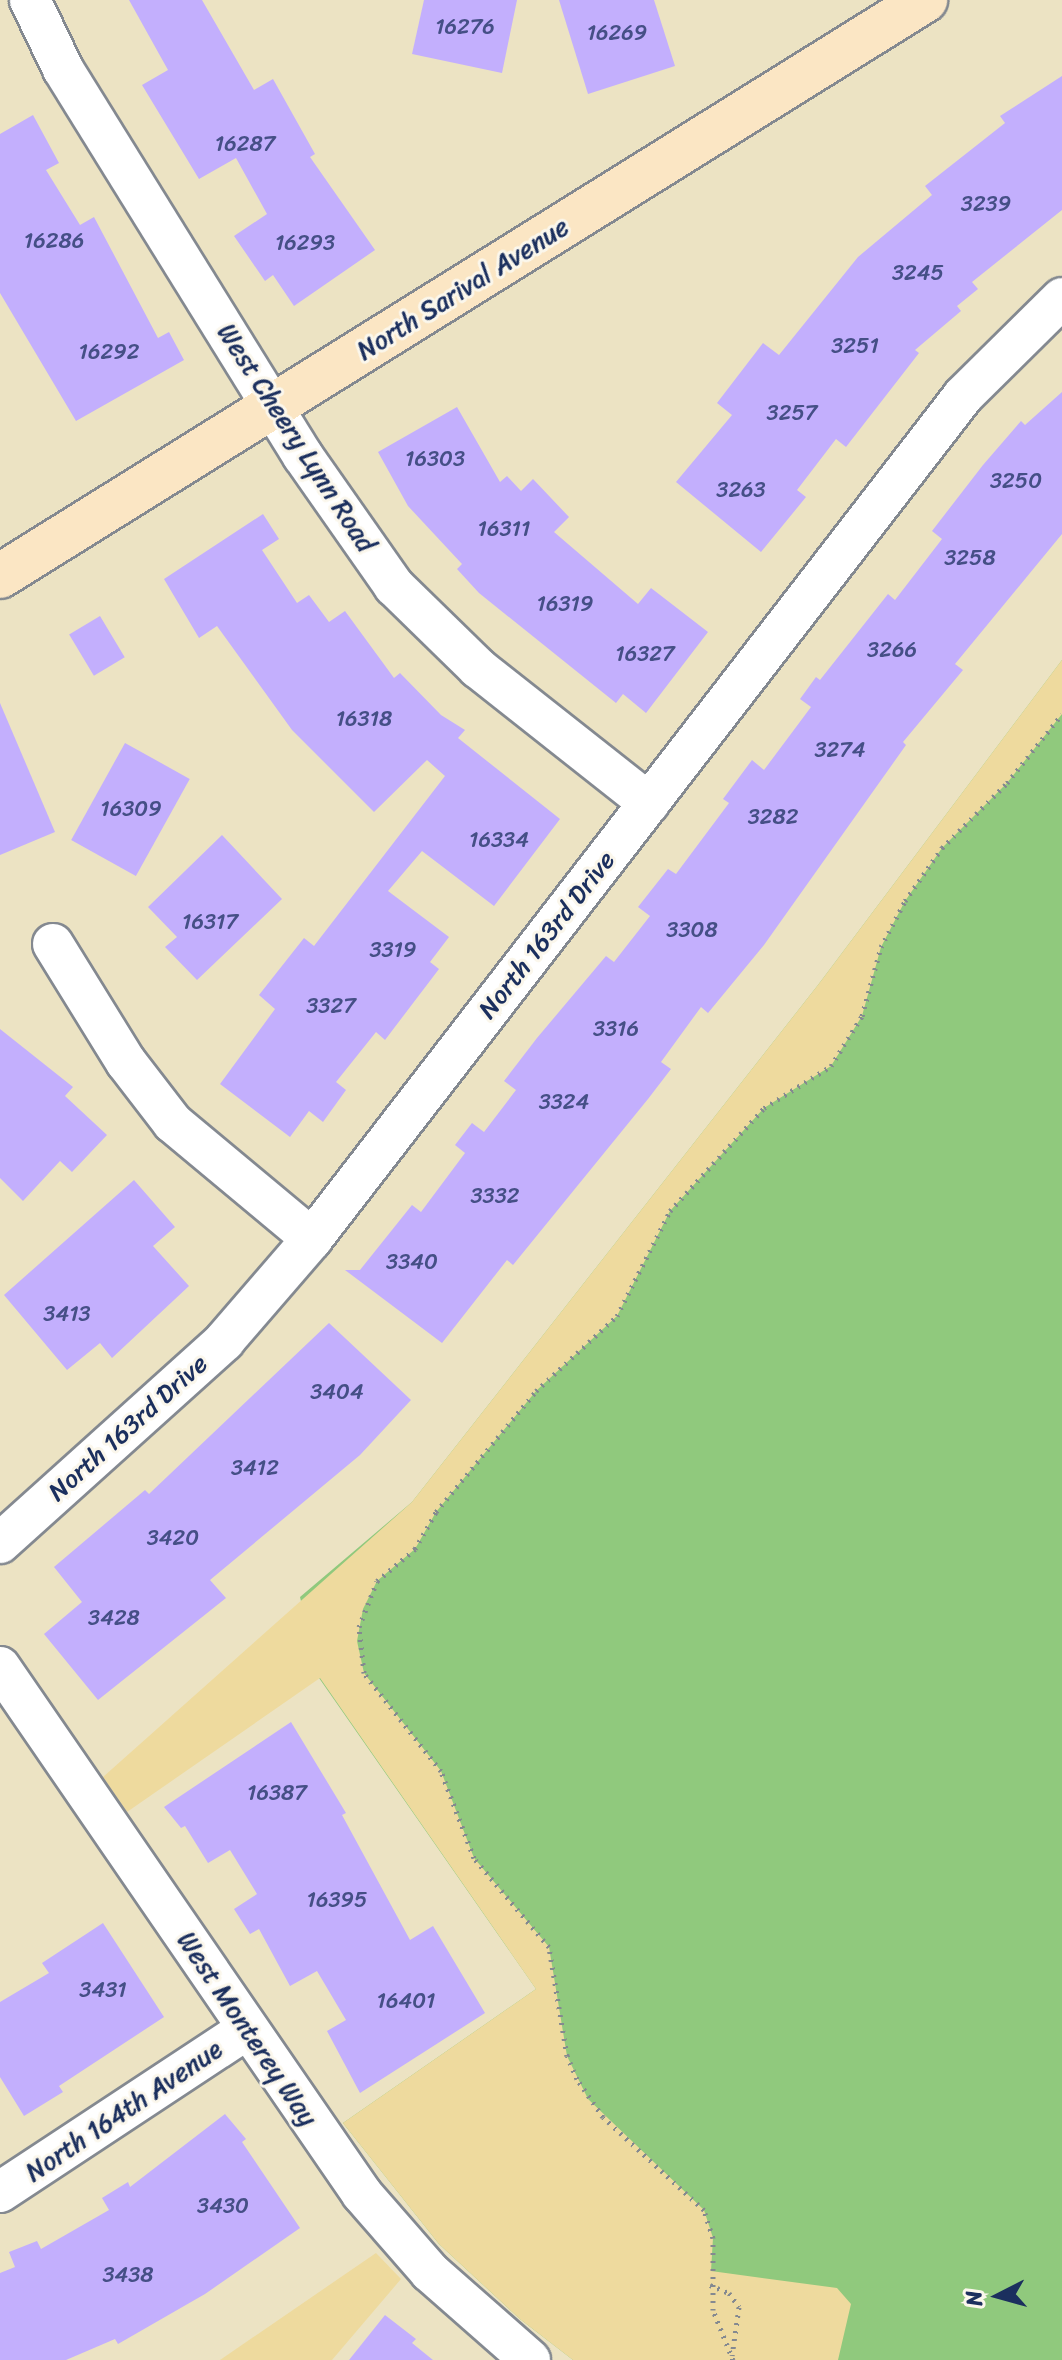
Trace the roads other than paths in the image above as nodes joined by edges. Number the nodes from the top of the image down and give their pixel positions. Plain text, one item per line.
1 (30, 0) edge
2 (925, 0) edge
3 (1062, 298) edge
4 (272, 405) junction
5 (0, 576) edge
6 (649, 803) junction
7 (53, 944) dead end
8 (312, 1239) junction
9 (0, 1543) edge
10 (0, 1667) edge
11 (247, 2029) junction
12 (0, 2192) edge
13 (530, 2360) edge

1 - 4 street, West Cheery Lynn Road
2 - 4 street, North Sarival Avenue
3 - 6 street, North 163rd Drive
4 - 5 street, North Sarival Avenue
4 - 6 street, West Cheery Lynn Road
6 - 8 street, North 163rd Drive
7 - 8 street
8 - 9 street, North 163rd Drive
10 - 11 street, West Monterey Way
11 - 12 street, North 164th Avenue
11 - 13 street, West Monterey Way

